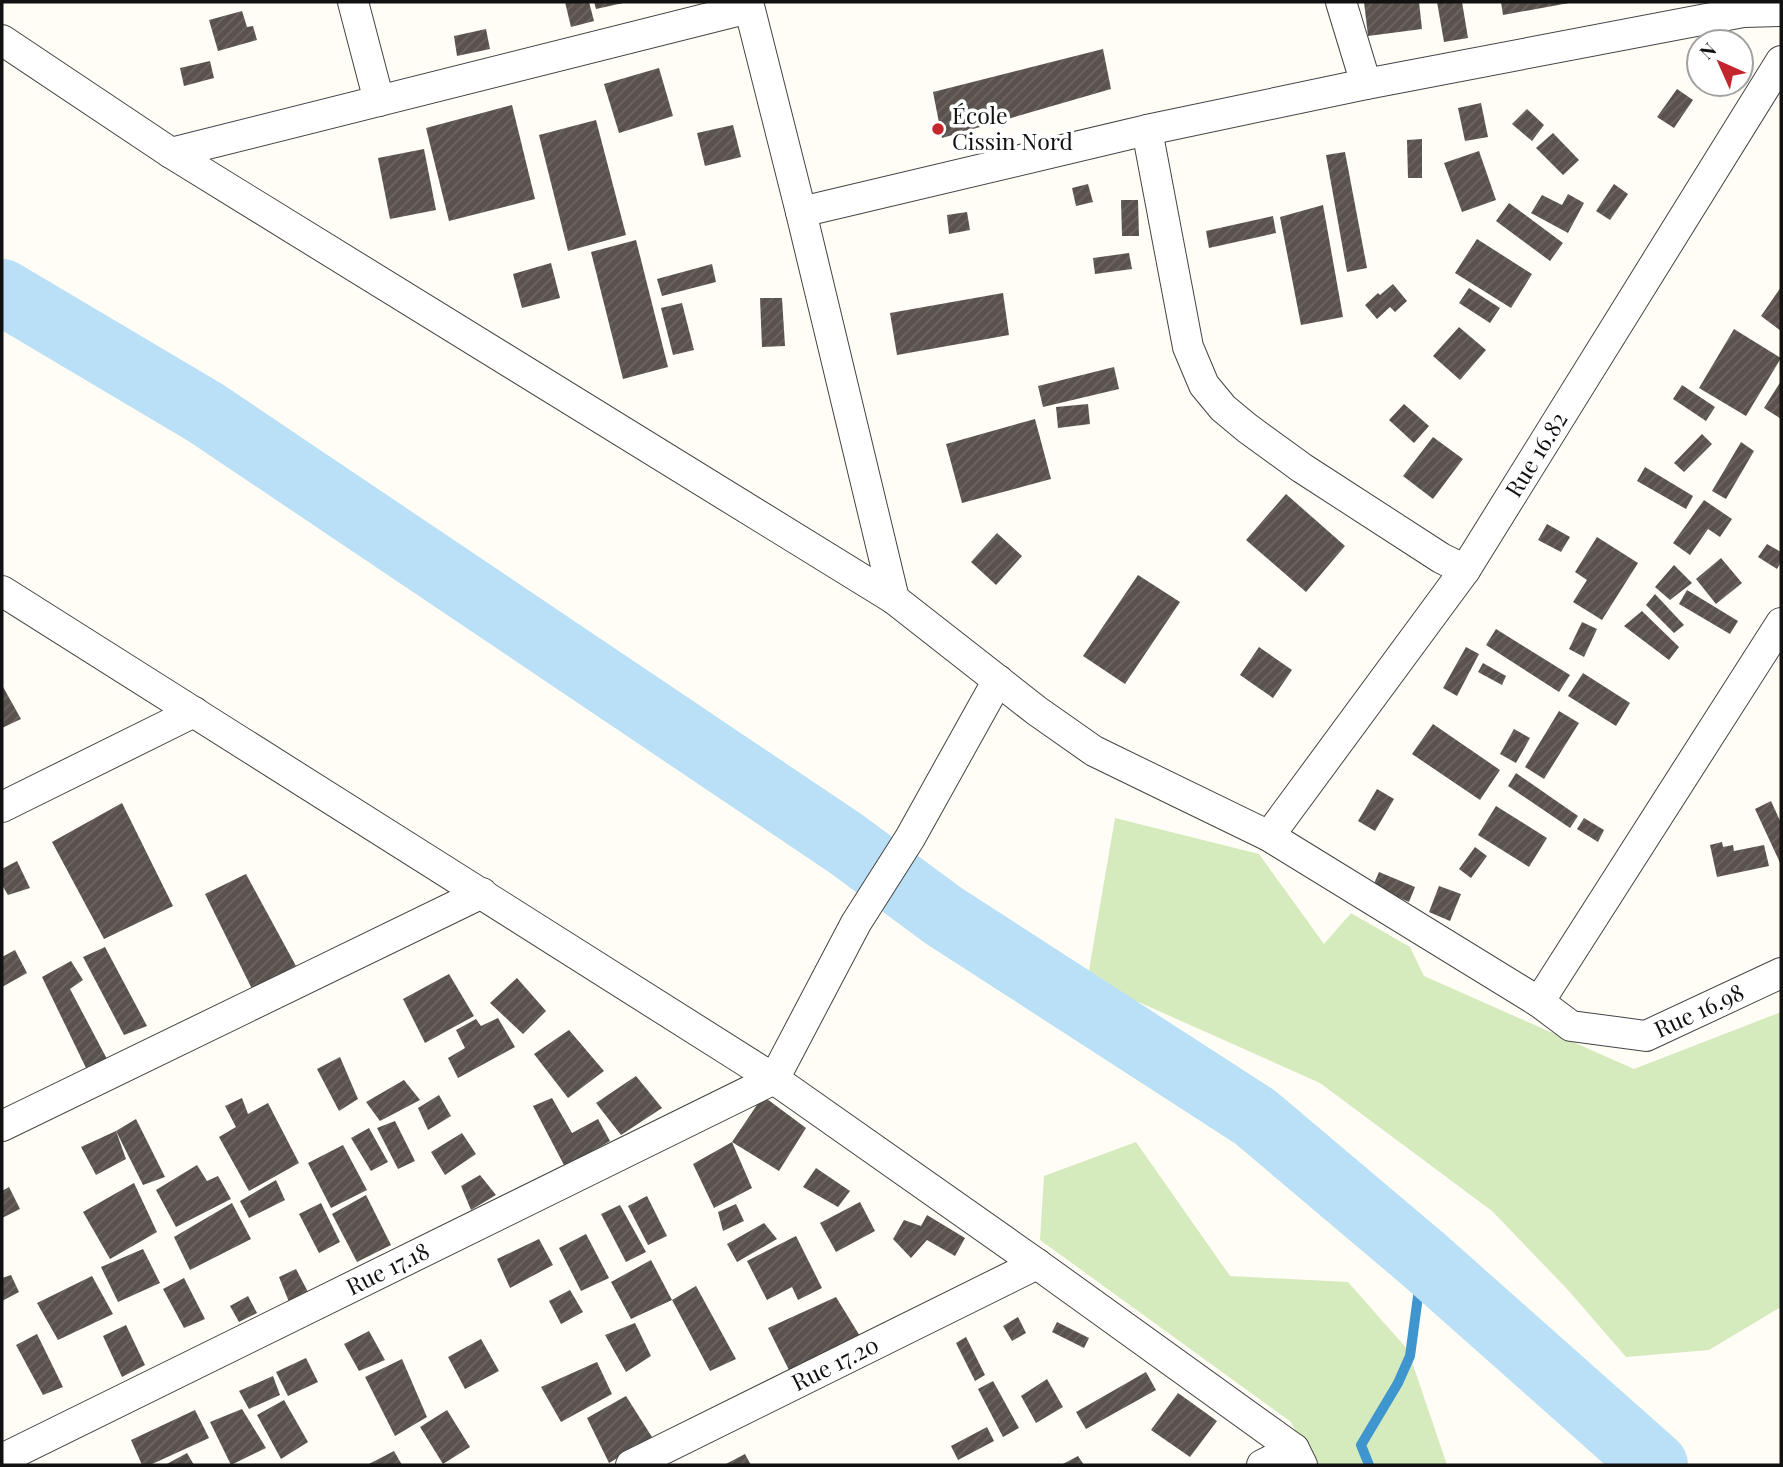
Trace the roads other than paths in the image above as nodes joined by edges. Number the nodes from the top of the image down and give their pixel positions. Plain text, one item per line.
1 (353, 2) edge
2 (1341, 2) edge
3 (748, 5) edge
4 (1781, 10) edge
5 (2, 40) edge
6 (1781, 61) edge
7 (1366, 84) junction
8 (379, 101) junction
9 (1147, 130) junction
10 (171, 153) junction
11 (802, 212) junction
12 (1465, 570) junction
13 (2, 591) edge
14 (894, 599) junction
15 (1781, 623) edge
16 (1781, 655) edge
17 (1751, 671) junction
18 (998, 680) junction
19 (194, 712) junction
20 (2, 807) edge
21 (1269, 836) junction
22 (482, 893) junction
23 (1781, 973) edge
24 (1539, 1002) junction
25 (774, 1079) junction
26 (2, 1126) edge
27 (1037, 1264) junction
28 (1298, 1457) edge
29 (2, 1459) edge
30 (631, 1465) edge
31 (1262, 1465) edge

1 - 8 street
2 - 7 street
3 - 8 street
3 - 11 street
4 - 7 street
5 - 10 street, Rue 16.98
6 - 12 street, Rue 16.82
7 - 9 street
8 - 10 street
9 - 11 street
9 - 12 street
10 - 14 street, Rue 16.98
11 - 14 street
12 - 21 street, Rue 16.82
13 - 19 street
14 - 18 street, Rue 16.98
15 - 17 street
16 - 17 street
17 - 24 street
18 - 21 street, Rue 16.98
18 - 25 street
19 - 20 street
19 - 22 street
21 - 24 street, Rue 16.98
22 - 25 street
22 - 26 street
23 - 24 street, Rue 16.98
25 - 27 street
25 - 29 street, Rue 17.18
27 - 28 street
27 - 30 street, Rue 17.20
28 - 31 street

